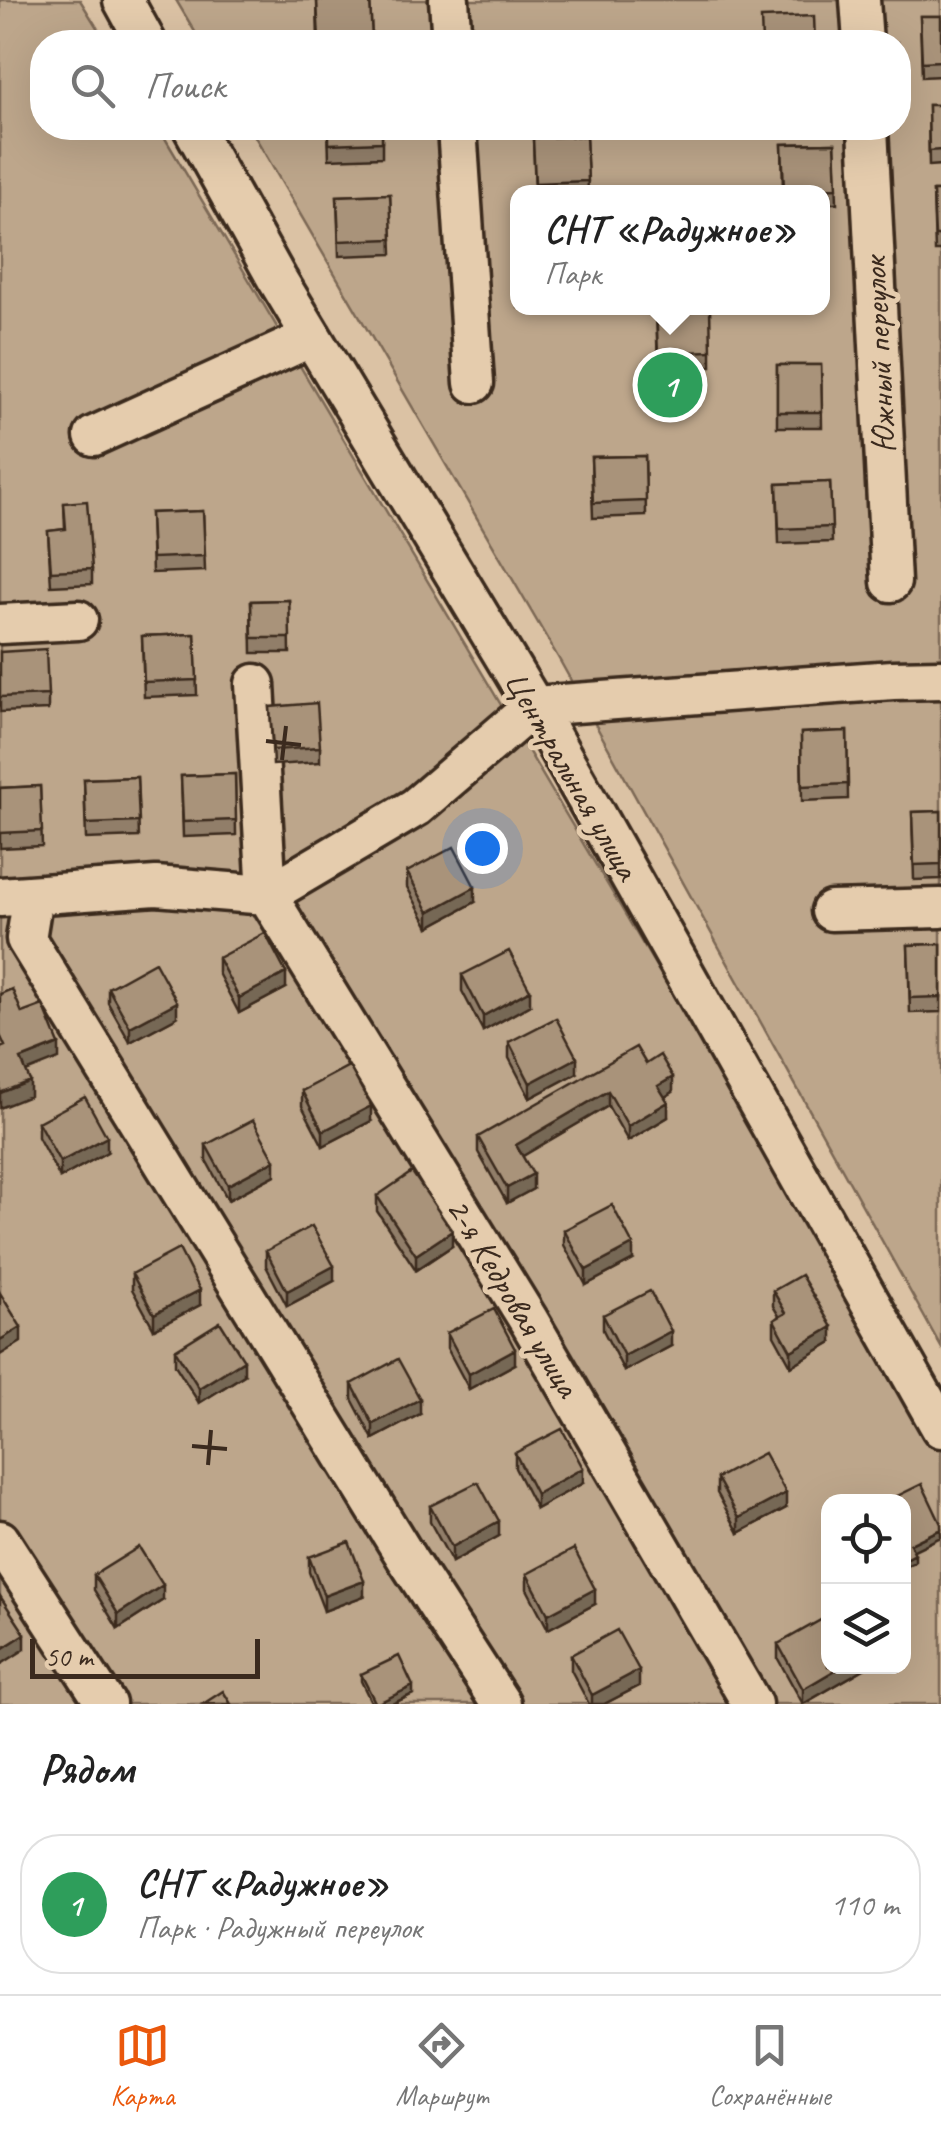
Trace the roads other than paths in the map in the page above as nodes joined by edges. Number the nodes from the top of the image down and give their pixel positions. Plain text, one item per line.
1 (123, 0) edge
2 (449, 0) edge
3 (860, 0) edge
4 (139, 30) edge
5 (451, 30) edge
6 (862, 30) edge
7 (200, 140) edge
8 (458, 140) edge
9 (869, 140) edge
10 (312, 338) junction
11 (474, 383) dead end
12 (94, 436) dead end
13 (891, 582) dead end
14 (78, 620) dead end
15 (0, 624) edge
16 (941, 679) edge
17 (255, 684) dead end
18 (534, 706) junction
19 (267, 895) junction
20 (16, 896) edge
21 (941, 908) edge
22 (832, 912) dead end
23 (941, 1428) edge
24 (0, 1540) edge
25 (106, 1704) edge
26 (501, 1704) edge
27 (752, 1704) edge

1 - 4 street
2 - 5 street
3 - 6 street
7 - 10 street, Центральная улица
8 - 11 street
9 - 13 street, Южный переулок
10 - 12 street
10 - 18 street, Центральная улица
14 - 15 street
16 - 18 street
17 - 19 street
18 - 19 street
18 - 23 street, Центральная улица
19 - 20 street
19 - 27 street, 2-я Кедровая улица
20 - 26 street
21 - 22 street
24 - 25 street

